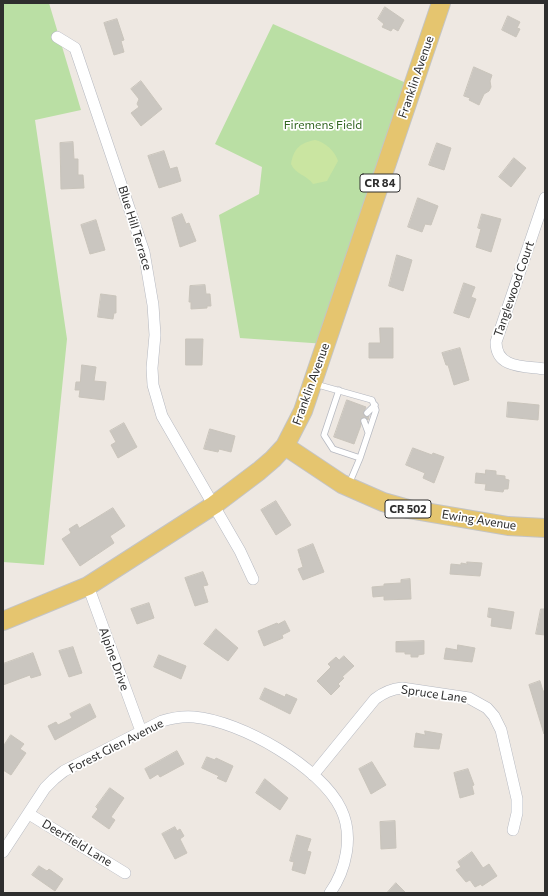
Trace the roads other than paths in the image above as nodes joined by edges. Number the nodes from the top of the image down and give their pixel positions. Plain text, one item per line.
1 (441, 3) edge
2 (57, 37) dead end
3 (545, 198) edge
4 (545, 369) edge
5 (313, 383) junction
6 (339, 390) junction
7 (375, 405) junction
8 (367, 413) dead end
9 (364, 421) dead end
10 (368, 432) junction
11 (285, 446) junction
12 (360, 458) junction
13 (348, 487) junction
14 (214, 505) junction
15 (545, 528) edge
16 (253, 579) dead end
17 (88, 586) junction
18 (3, 621) edge
19 (141, 732) junction
20 (313, 775) junction
21 (29, 814) junction
22 (513, 830) dead end
23 (3, 852) edge
24 (125, 873) dead end
25 (330, 893) edge

1 - 5 main road, Franklin Avenue / CR 84
2 - 14 street, Blue Hill Terrace
3 - 4 street, Tanglewood Court
5 - 6 lane
5 - 11 main road, Franklin Avenue / CR 84
6 - 7 lane
6 - 12 lane
7 - 8 lane
7 - 10 lane
9 - 10 lane
10 - 12 lane
11 - 13 main road, Ewing Avenue / CR 502
11 - 14 main road, Franklin Avenue
12 - 13 lane
13 - 15 main road, Ewing Avenue / CR 502
14 - 16 street, Blue Hill Terrace
14 - 17 main road, Franklin Avenue
17 - 18 main road, Franklin Avenue
17 - 19 street, Alpine Drive
19 - 20 street, Forest Glen Avenue
19 - 21 street, Forest Glen Avenue
20 - 22 street, Spruce Lane
20 - 25 street, Forest Glen Avenue
21 - 23 street, Forest Glen Avenue
21 - 24 street, Deerfield Lane

